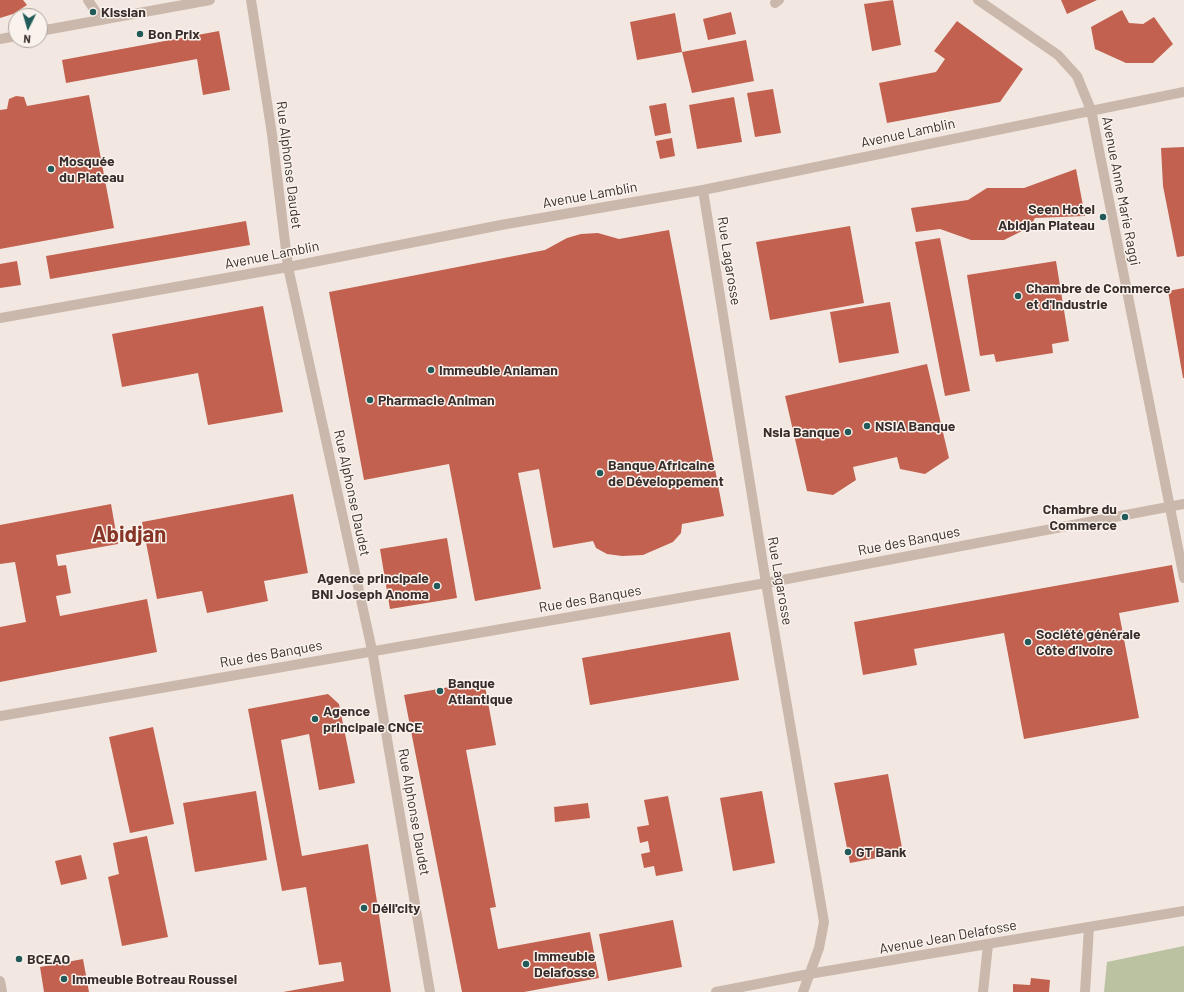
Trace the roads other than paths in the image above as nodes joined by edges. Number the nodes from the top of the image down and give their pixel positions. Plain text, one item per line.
1 (88, 0) edge
2 (210, 0) edge
3 (251, 0) edge
4 (978, 0) edge
5 (101, 20) junction
6 (48, 30) edge
7 (1184, 92) edge
8 (1091, 110) junction
9 (704, 190) junction
10 (288, 267) junction
11 (0, 318) edge
12 (1184, 504) edge
13 (1168, 507) junction
14 (1184, 578) edge
15 (766, 583) junction
16 (372, 650) junction
17 (0, 716) edge
18 (1184, 911) edge
19 (1089, 927) junction
20 (988, 945) junction
21 (809, 974) junction
22 (0, 981) edge
23 (2, 992) edge
24 (430, 992) edge
25 (716, 992) edge
26 (803, 992) edge
27 (983, 992) edge
28 (1085, 992) edge

1 - 5 street
2 - 5 street
3 - 10 street, Rue Alphonse Daudet
4 - 8 street, Avenue Anne Marie Raggi
5 - 6 street
7 - 8 street, Avenue Lamblin
8 - 9 street, Avenue Lamblin
8 - 13 street, Avenue Anne Marie Raggi
9 - 10 street, Avenue Lamblin
9 - 15 street, Rue Lagarosse
10 - 11 street, Avenue Lamblin
10 - 16 street, Rue Alphonse Daudet
12 - 13 street, Rue des Banques
13 - 14 street, Avenue Anne Marie Raggi
13 - 15 street, Rue des Banques
15 - 16 street, Rue des Banques
15 - 21 street, Rue Lagarosse
16 - 17 street, Rue des Banques
16 - 24 street, Rue Alphonse Daudet
18 - 19 street, Avenue Jean Delafosse
19 - 20 street, Avenue Jean Delafosse
19 - 28 street
20 - 21 street, Avenue Jean Delafosse
20 - 27 street
21 - 25 street, Avenue Jean Delafosse
21 - 26 street, Rue Lagarosse
22 - 23 street

